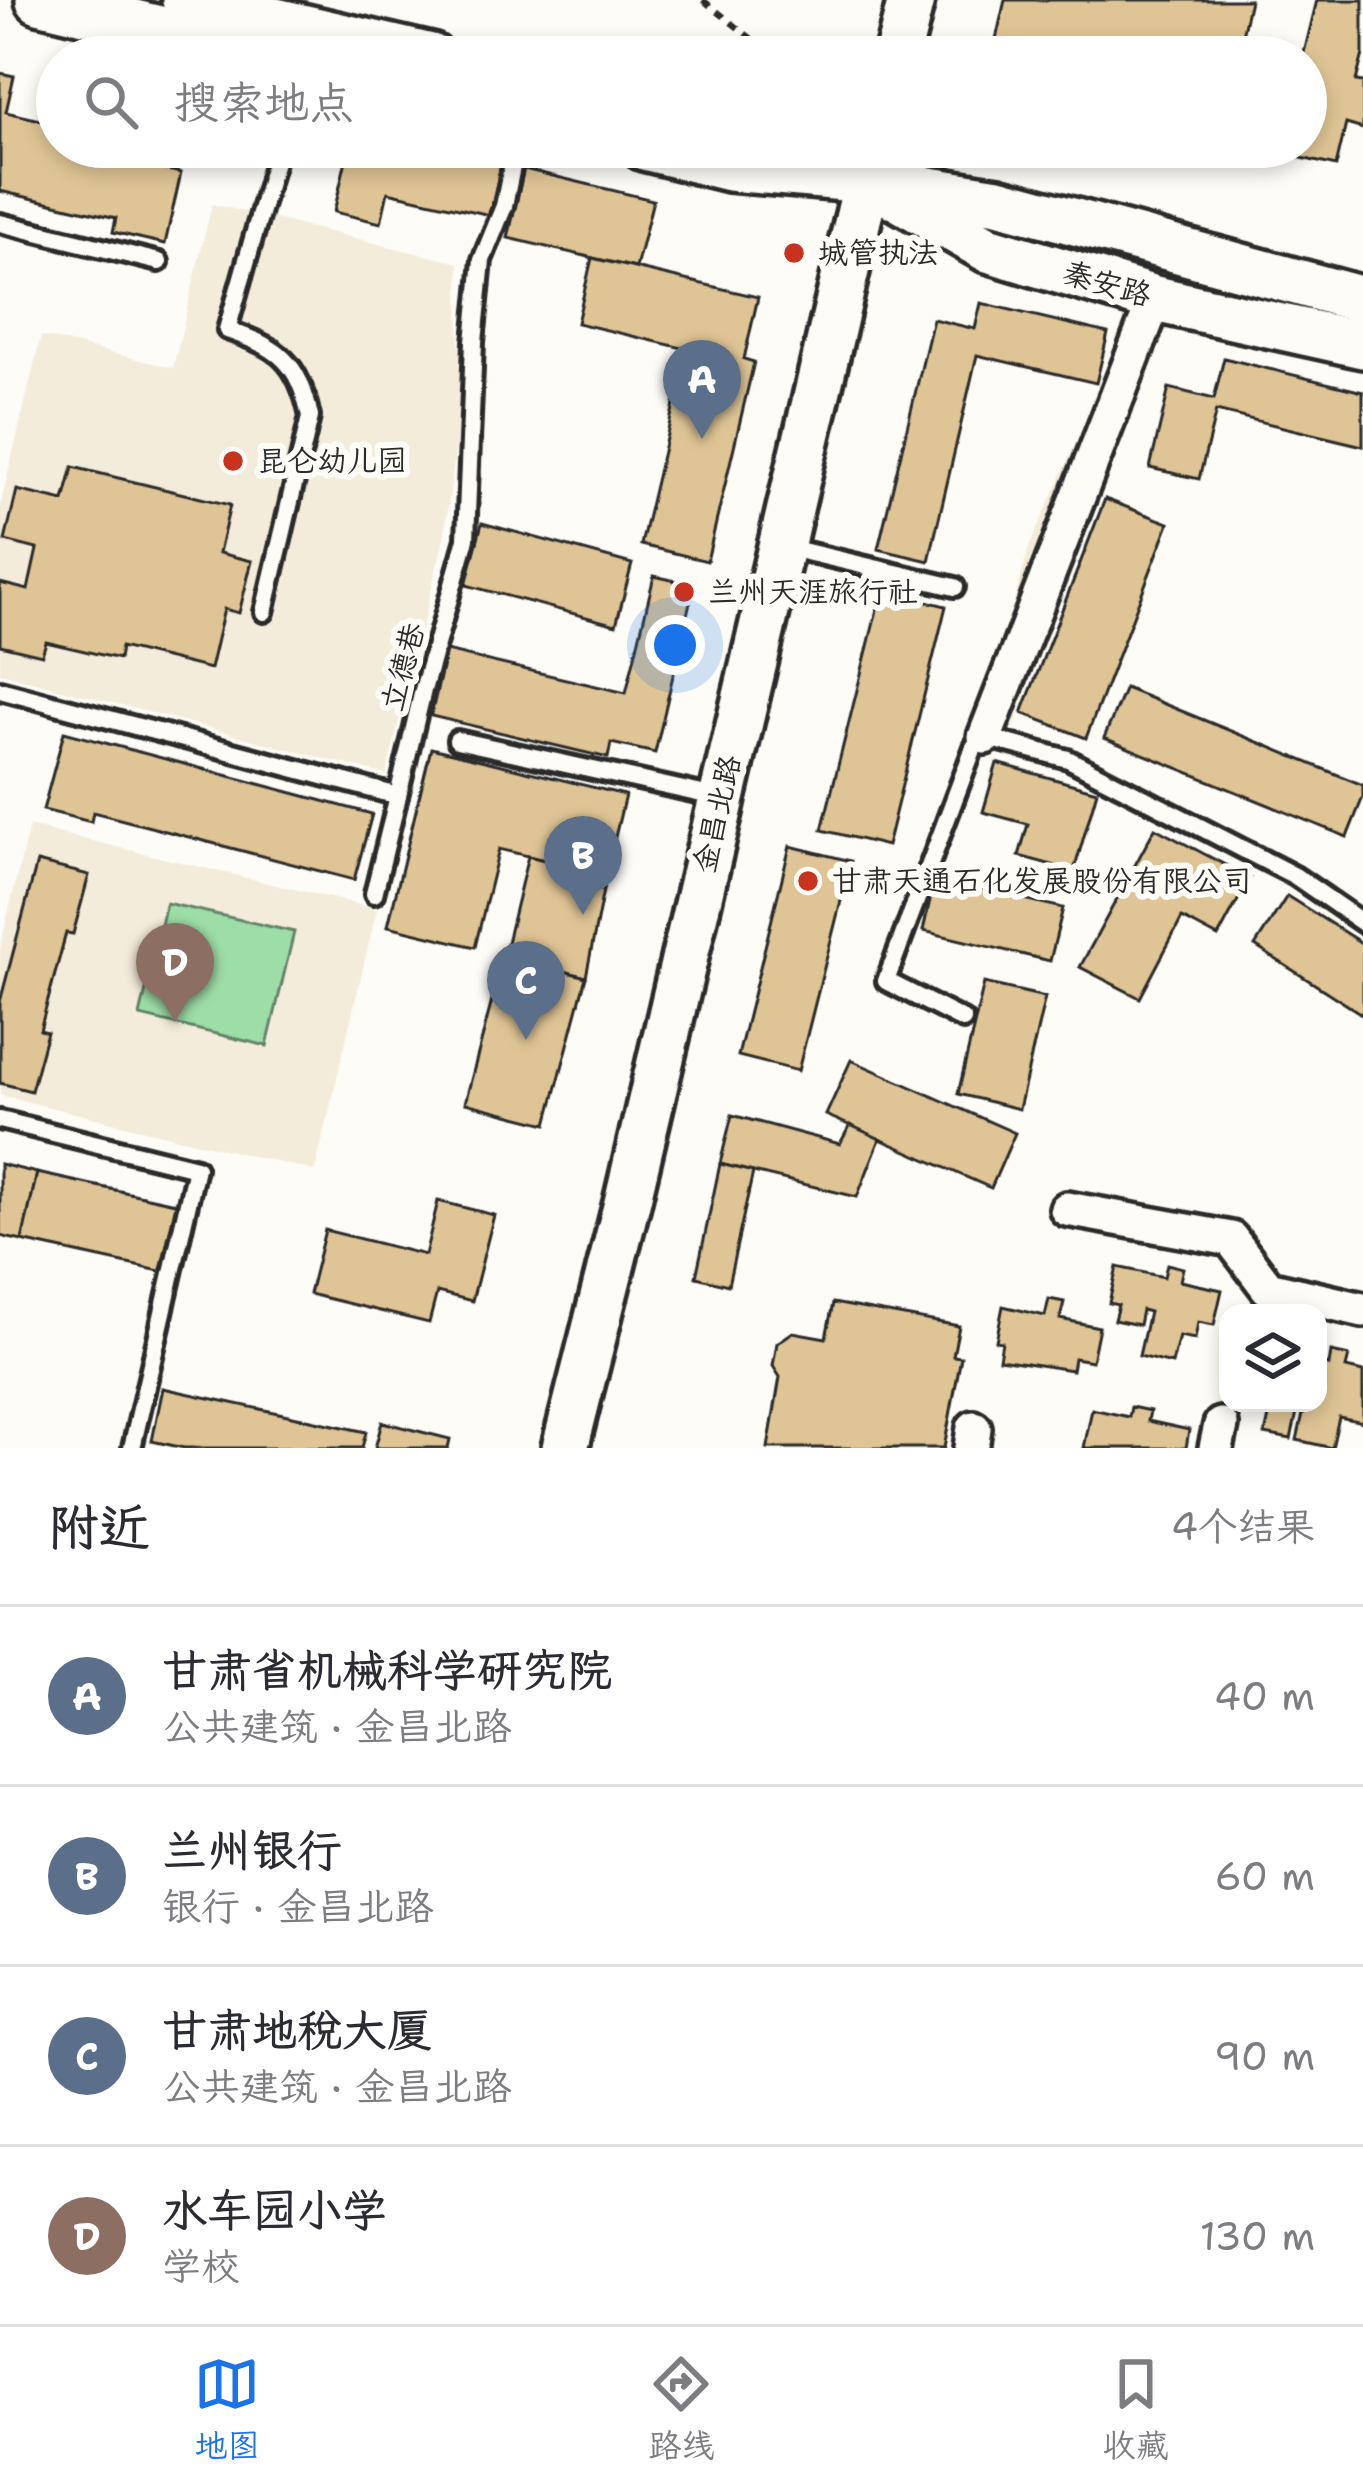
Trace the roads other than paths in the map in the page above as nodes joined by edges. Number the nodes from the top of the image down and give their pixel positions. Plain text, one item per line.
1 (39, 0) edge
2 (185, 0) edge
3 (911, 0) edge
4 (189, 36) edge
5 (340, 36) edge
6 (902, 36) edge
7 (273, 168) edge
8 (512, 168) edge
9 (870, 168) edge
10 (878, 168) edge
11 (888, 168) edge
12 (0, 224) edge
13 (158, 262) dead end
14 (1155, 299) junction
15 (1363, 300) edge
16 (1363, 345) edge
17 (781, 546) junction
18 (955, 587) dead end
19 (264, 611) dead end
20 (0, 690) edge
21 (986, 737) junction
22 (457, 740) dead end
23 (398, 796) junction
24 (721, 798) junction
25 (374, 894) dead end
26 (1363, 923) edge
27 (964, 1020) dead end
28 (0, 1120) edge
29 (1067, 1209) dead end
30 (1363, 1310) edge
31 (132, 1448) edge
32 (565, 1448) edge

1 - 4 main road
2 - 5 main road
3 - 6 main road
7 - 19 lane
8 - 23 lane, 立德巷
9 - 17 main road, 金昌北路
10 - 14 main road, 秦安路
11 - 15 main road, 秦安路
12 - 13 lane
14 - 16 main road, 秦安路
14 - 21 street
17 - 18 lane
17 - 24 main road, 金昌北路
20 - 23 lane
21 - 26 lane
21 - 27 lane
22 - 24 lane
23 - 25 lane, 立德巷
24 - 32 main road, 金昌北路
28 - 31 lane
29 - 30 street

